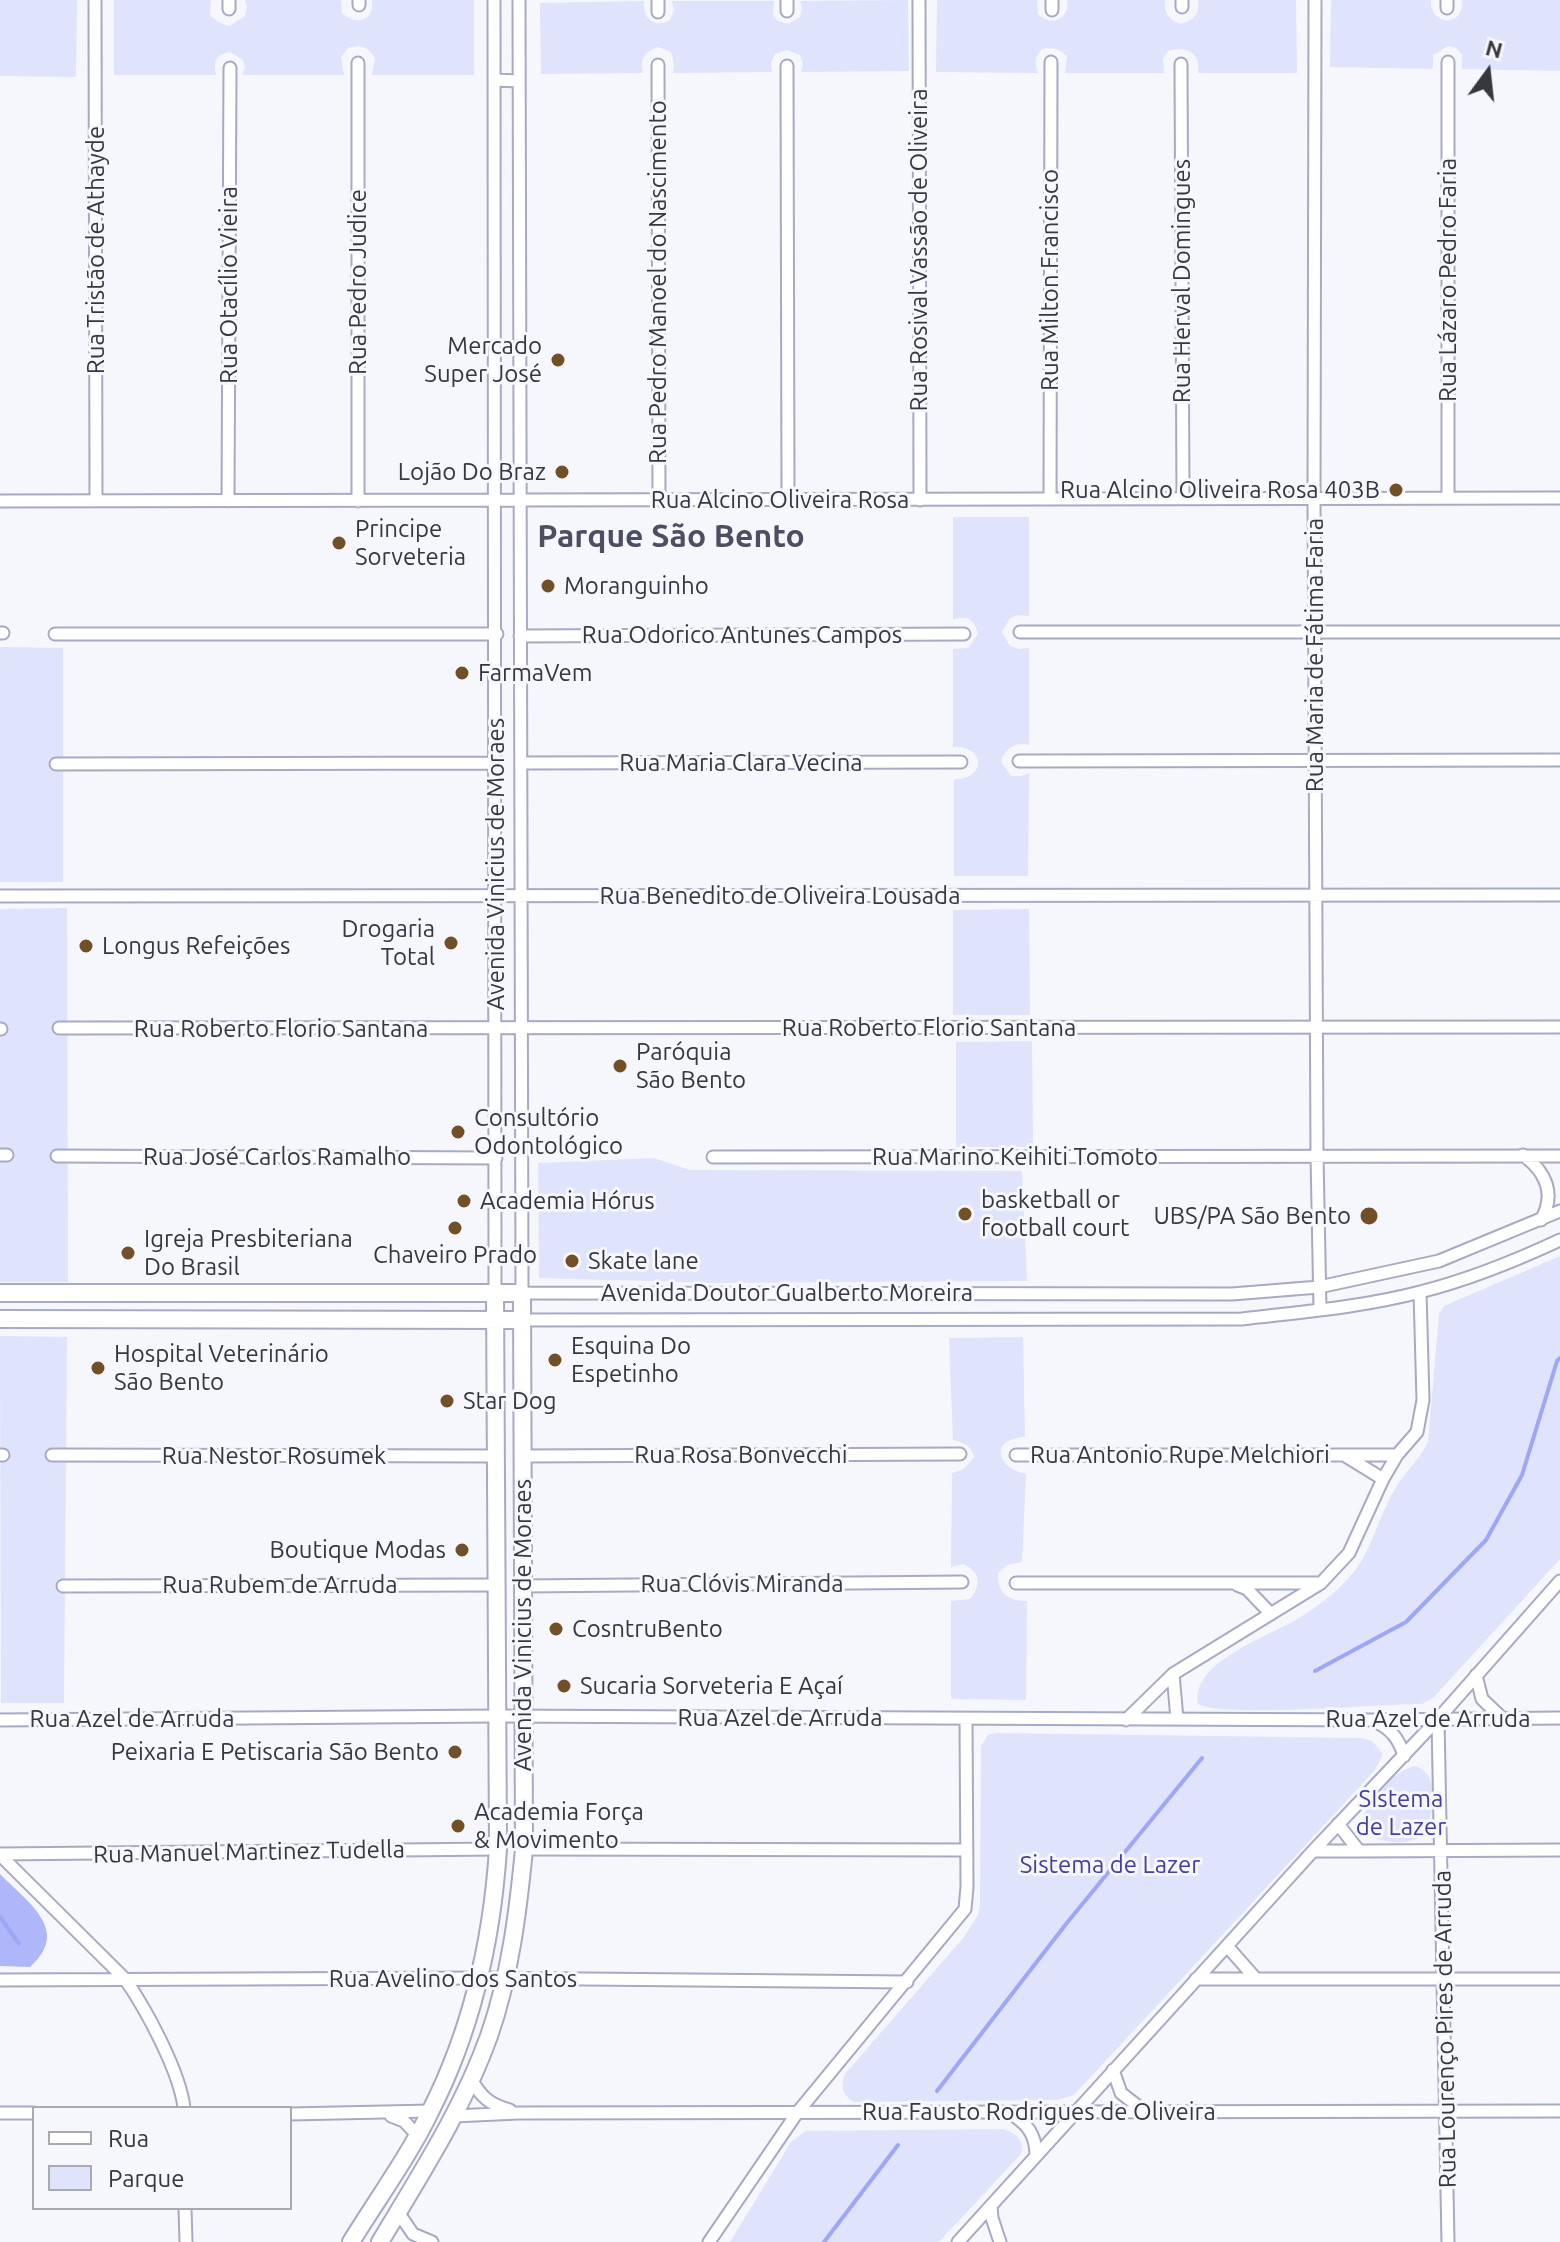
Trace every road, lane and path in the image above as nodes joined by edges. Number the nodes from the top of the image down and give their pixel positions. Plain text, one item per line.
1 (95, 0) edge
2 (494, 0) edge
3 (519, 0) edge
4 (919, 0) edge
5 (1315, 0) edge
6 (1051, 62) dead end
7 (1448, 62) dead end
8 (358, 63) dead end
9 (1181, 64) dead end
10 (658, 65) dead end
11 (787, 66) dead end
12 (230, 68) dead end
13 (495, 80) junction
14 (519, 81) junction
15 (1183, 497) junction
16 (1448, 497) junction
17 (1050, 498) junction
18 (1314, 498) junction
19 (1560, 498) edge
20 (788, 499) junction
21 (96, 500) junction
22 (659, 500) junction
23 (920, 500) junction
24 (0, 501) edge
25 (228, 501) junction
26 (358, 501) junction
27 (496, 501) junction
28 (521, 501) junction
29 (1020, 632) dead end
30 (1560, 632) edge
31 (1315, 633) junction
32 (55, 634) dead end
33 (497, 634) junction
34 (964, 634) dead end
35 (520, 636) junction
36 (1560, 760) edge
37 (1019, 761) dead end
38 (1316, 761) junction
39 (961, 762) dead end
40 (496, 763) junction
41 (521, 763) junction
42 (56, 764) dead end
43 (1316, 895) junction
44 (1560, 895) edge
45 (0, 896) edge
46 (496, 896) junction
47 (521, 896) junction
48 (1316, 1027) junction
49 (1560, 1027) edge
50 (59, 1028) dead end
51 (496, 1029) junction
52 (522, 1029) junction
53 (1317, 1155) junction
54 (1523, 1155) junction
55 (57, 1156) dead end
56 (1560, 1156) edge
57 (713, 1157) dead end
58 (496, 1158) junction
59 (1546, 1182) junction
60 (1560, 1182) edge
61 (1560, 1211) edge
62 (1541, 1220) junction
63 (1560, 1240) edge
64 (1319, 1287) junction
65 (1420, 1292) junction
66 (0, 1293) edge
67 (495, 1293) junction
68 (522, 1293) junction
69 (1320, 1310) junction
70 (0, 1319) edge
71 (496, 1320) junction
72 (522, 1320) junction
73 (960, 1454) dead end
74 (52, 1455) dead end
75 (1016, 1455) dead end
76 (1344, 1455) junction
77 (1397, 1455) junction
78 (497, 1456) junction
79 (523, 1456) junction
80 (1383, 1479) junction
81 (962, 1582) dead end
82 (1016, 1583) dead end
83 (1232, 1583) junction
84 (1271, 1583) junction
85 (1321, 1583) junction
86 (1558, 1584) edge
87 (497, 1585) junction
88 (63, 1586) dead end
89 (522, 1586) junction
90 (1284, 1605) junction
91 (1271, 1614) junction
92 (1173, 1674) junction
93 (1476, 1675) junction
94 (496, 1716) junction
95 (523, 1717) junction
96 (1502, 1718) junction
97 (1560, 1718) edge
98 (966, 1719) junction
99 (1177, 1719) junction
100 (1438, 1719) junction
101 (0, 1720) edge
102 (1126, 1720) junction
103 (1372, 1720) junction
104 (1404, 1756) junction
105 (1338, 1824) junction
106 (498, 1849) junction
107 (524, 1849) junction
108 (966, 1850) junction
109 (1441, 1850) junction
110 (1560, 1850) edge
111 (1313, 1851) junction
112 (1359, 1851) junction
113 (0, 1855) edge
114 (1227, 1946) junction
115 (479, 1978) junction
116 (125, 1979) junction
117 (1196, 1979) junction
118 (1256, 1979) junction
119 (1444, 1979) junction
120 (1560, 1979) edge
121 (0, 1980) edge
122 (505, 1980) junction
123 (907, 1982) junction
124 (1113, 2070) junction
125 (471, 2079) junction
126 (184, 2106) edge
127 (431, 2111) junction
128 (1446, 2111) junction
129 (1560, 2111) edge
130 (1008, 2112) junction
131 (1076, 2112) junction
132 (1144, 2112) junction
133 (0, 2113) edge
134 (32, 2113) edge
135 (518, 2113) junction
136 (797, 2113) junction
137 (292, 2114) edge
138 (386, 2114) junction
139 (454, 2116) junction
140 (417, 2135) junction
141 (1036, 2156) junction
142 (991, 2206) junction
143 (185, 2210) edge
144 (398, 2212) junction
145 (356, 2240) edge
146 (186, 2242) edge
147 (380, 2242) edge
148 (432, 2242) edge
149 (709, 2242) edge
150 (958, 2242) edge
151 (1000, 2242) edge
152 (1448, 2242) edge

1 - 21 street, Rua Tristão de Athayde
2 - 13 street, Avenida Vinicius de Moraes
3 - 14 street, Avenida Vinicius de Moraes
4 - 23 street, Rua Rosival Vassão de Oliveira
5 - 18 street, Rua Maria de Fátima Faria
6 - 17 street, Rua Milton Francisco
7 - 16 street, Rua Lázaro Pedro Faria
8 - 26 street, Rua Pedro Judice
9 - 15 street, Rua Herval Domingues
10 - 22 street, Rua Pedro Manoel do Nascimento
11 - 20 street
12 - 25 street, Rua Otacílio Vieira
13 - 14 street
13 - 27 street, Avenida Vinicius de Moraes
14 - 28 street, Avenida Vinicius de Moraes
15 - 17 street, Rua Alcino Oliveira Rosa
15 - 18 street, Rua Alcino Oliveira Rosa
16 - 18 street, Rua Alcino Oliveira Rosa
16 - 19 street, Rua Alcino Oliveira Rosa
17 - 23 street, Rua Alcino Oliveira Rosa
18 - 31 street, Rua Maria de Fátima Faria
20 - 22 street, Rua Alcino Oliveira Rosa
20 - 23 street, Rua Alcino Oliveira Rosa
21 - 24 street, Rua Alcino Oliveira Rosa
21 - 25 street, Rua Alcino Oliveira Rosa
22 - 28 street, Rua Alcino Oliveira Rosa
25 - 26 street, Rua Alcino Oliveira Rosa
26 - 27 street, Rua Alcino Oliveira Rosa
27 - 28 street, Rua Alcino Oliveira Rosa
27 - 33 street, Avenida Vinicius de Moraes
28 - 35 street, Avenida Vinicius de Moraes
29 - 31 street
30 - 31 street
31 - 38 street, Rua Maria de Fátima Faria
32 - 33 street
33 - 40 street, Avenida Vinicius de Moraes
34 - 35 street, Rua Odorico Antunes Campos
35 - 41 street, Avenida Vinicius de Moraes
36 - 38 street
37 - 38 street
38 - 43 street, Rua Maria de Fátima Faria
39 - 41 street, Rua Maria Clara Vecina
40 - 42 street
40 - 46 street, Avenida Vinicius de Moraes
41 - 47 street, Avenida Vinicius de Moraes
43 - 44 street, Rua Benedito de Oliveira Lousada
43 - 47 street, Rua Benedito de Oliveira Lousada
43 - 48 street, Rua Maria de Fátima Faria
45 - 46 street, Rua Benedito de Oliveira Lousada
46 - 47 street, Rua Benedito de Oliveira Lousada
46 - 51 street, Avenida Vinicius de Moraes
47 - 52 street, Avenida Vinicius de Moraes
48 - 49 street, Rua Roberto Florio Santana
48 - 52 street, Rua Roberto Florio Santana
48 - 53 street, Rua Maria de Fátima Faria
50 - 51 street, Rua Roberto Florio Santana
51 - 52 street, Rua Roberto Florio Santana
51 - 58 street, Avenida Vinicius de Moraes
52 - 68 street, Avenida Vinicius de Moraes
53 - 54 street, Rua Marino Keihiti Tomoto
53 - 57 street, Rua Marino Keihiti Tomoto
53 - 64 street, Rua Maria de Fátima Faria
54 - 56 street, Rua Marino Keihiti Tomoto
54 - 59 street
55 - 58 street, Rua José Carlos Ramalho
58 - 67 street, Avenida Vinicius de Moraes
59 - 60 street
59 - 62 street
61 - 62 street, Avenida Doutor Gualberto Moreira
62 - 64 street, Avenida Doutor Gualberto Moreira
63 - 65 street, Avenida Doutor Gualberto Moreira
64 - 68 street, Avenida Doutor Gualberto Moreira
64 - 69 street, Rua Maria de Fátima Faria
65 - 69 street, Avenida Doutor Gualberto Moreira
65 - 77 street
66 - 67 main road, Avenida Doutor Gualberto Moreira
67 - 68 main road, Avenida Doutor Gualberto Moreira
67 - 71 main road, Avenida Vinicius de Moraes
68 - 72 main road, Avenida Vinicius de Moraes
69 - 72 street, Avenida Doutor Gualberto Moreira
70 - 71 main road, Avenida Doutor Gualberto Moreira
71 - 72 main road, Avenida Doutor Gualberto Moreira
71 - 78 main road, Avenida Vinicius de Moraes
72 - 79 main road, Avenida Vinicius de Moraes
73 - 79 street, Rua Rosa Bonvecchi
74 - 78 street, Rua Nestor Rosumek
75 - 76 street, Rua Antonio Rupe Melchiori
76 - 77 street, Rua Antonio Rupe Melchiori
76 - 80 street, Rua Antonio Rupe Melchiori
77 - 80 street
78 - 79 main road, Avenida Vinicius de Moraes
78 - 87 main road, Avenida Vinicius de Moraes
79 - 89 main road, Avenida Vinicius de Moraes
80 - 85 street
81 - 89 street, Rua Clóvis Miranda
82 - 83 street
83 - 84 street
83 - 91 street
84 - 85 street
84 - 90 street
85 - 90 street
86 - 93 street
87 - 88 street, Rua Rubem de Arruda
87 - 94 main road, Avenida Vinicius de Moraes
89 - 95 main road, Avenida Vinicius de Moraes
90 - 91 street
91 - 92 street
92 - 99 street
92 - 102 street
93 - 96 street
93 - 100 street
94 - 95 street, Rua Azel de Arruda
94 - 101 street, Rua Azel de Arruda
94 - 106 main road, Avenida Vinicius de Moraes
95 - 98 street, Rua Azel de Arruda
95 - 107 main road, Avenida Vinicius de Moraes
96 - 97 street, Rua Azel de Arruda
96 - 100 street, Rua Azel de Arruda
98 - 102 street, Rua Azel de Arruda
98 - 108 street
99 - 102 street, Rua Azel de Arruda
99 - 103 street, Rua Azel de Arruda
100 - 103 street, Rua Azel de Arruda
100 - 104 street
100 - 109 street, Rua Lourenço Pires de Arruda
103 - 104 street
104 - 105 street
105 - 111 street
105 - 112 street
106 - 113 street, Rua Manuel Martinez Tudella
106 - 115 main road, Avenida Vinicius de Moraes
107 - 108 street
107 - 122 main road, Avenida Vinicius de Moraes
108 - 123 street
109 - 110 street
109 - 112 street
109 - 119 street, Rua Lourenço Pires de Arruda
111 - 112 street
111 - 114 street
113 - 116 street
114 - 117 street
114 - 118 street
115 - 116 street, Rua Avelino dos Santos
115 - 122 street, Rua Avelino dos Santos
115 - 127 main road, Avenida Vinicius de Moraes
116 - 121 street, Rua Avelino dos Santos
116 - 126 street
117 - 118 street
117 - 124 street
118 - 119 street
119 - 120 street
119 - 128 street, Rua Lourenço Pires de Arruda
122 - 123 street, Rua Avelino dos Santos
122 - 125 main road, Avenida Vinicius de Moraes
123 - 136 street
124 - 131 street
124 - 132 street
125 - 135 street, Rua Fausto Rodrigues de Oliveira
125 - 139 main road, Avenida Vinicius de Moraes
127 - 138 street
127 - 140 main road, Avenida Vinicius de Moraes
128 - 129 street, Rua Fausto Rodrigues de Oliveira
128 - 132 street, Rua Fausto Rodrigues de Oliveira
128 - 152 street, Rua Lourenço Pires de Arruda
130 - 131 street, Rua Fausto Rodrigues de Oliveira
130 - 136 street, Rua Fausto Rodrigues de Oliveira
130 - 141 street
131 - 132 street, Rua Fausto Rodrigues de Oliveira
131 - 141 street
133 - 134 street
135 - 136 street, Rua Fausto Rodrigues de Oliveira
135 - 139 street, Rua Fausto Rodrigues de Oliveira
136 - 149 street
137 - 138 street
138 - 140 street
139 - 144 main road, Avenida Vinicius de Moraes
140 - 145 main road, Avenida Vinicius de Moraes
141 - 142 street
142 - 150 street
142 - 151 street
143 - 146 street
144 - 147 main road, Avenida Vinicius de Moraes
144 - 148 street

